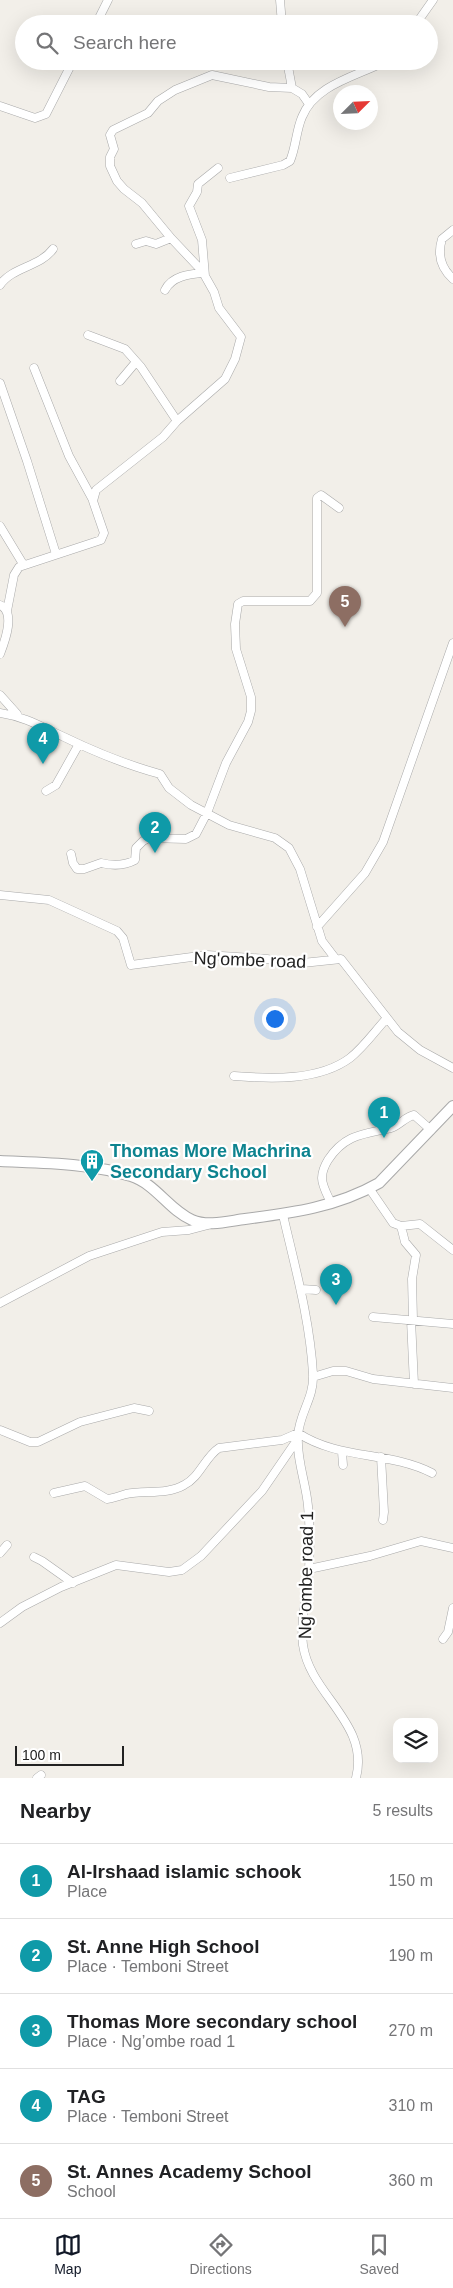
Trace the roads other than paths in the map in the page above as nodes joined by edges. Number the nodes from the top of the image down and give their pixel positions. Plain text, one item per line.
1 (108, 0) edge
2 (280, 0) edge
3 (433, 0) edge
4 (100, 15) edge
5 (281, 15) edge
6 (422, 15) edge
7 (69, 70) edge
8 (289, 70) edge
9 (366, 70) edge
10 (292, 88) junction
11 (308, 104) junction
12 (0, 106) edge
13 (218, 168) dead end
14 (230, 178) dead end
15 (453, 230) edge
16 (171, 238) junction
17 (136, 244) dead end
18 (53, 249) dead end
19 (204, 273) junction
20 (453, 279) edge
21 (0, 285) edge
22 (165, 290) dead end
23 (88, 335) dead end
24 (136, 362) junction
25 (34, 368) dead end
26 (120, 381) dead end
27 (0, 383) edge
28 (177, 421) junction
29 (93, 500) junction
30 (339, 508) dead end
31 (0, 526) edge
32 (56, 554) junction
33 (23, 564) junction
34 (0, 605) edge
35 (7, 611) junction
36 (453, 642) edge
37 (0, 654) edge
38 (0, 695) edge
39 (0, 713) edge
40 (17, 714) junction
41 (79, 744) junction
42 (46, 790) dead end
43 (206, 813) junction
44 (71, 854) dead end
45 (0, 895) edge
46 (317, 927) junction
47 (335, 958) junction
48 (387, 1018) junction
49 (453, 1068) edge
50 (234, 1076) dead end
51 (453, 1108) edge
52 (431, 1130) junction
53 (0, 1161) edge
54 (369, 1188) junction
55 (331, 1203) junction
56 (283, 1215) junction
57 (215, 1223) junction
58 (401, 1226) junction
59 (453, 1250) edge
60 (302, 1289) junction
61 (316, 1290) dead end
62 (0, 1303) edge
63 (373, 1317) dead end
64 (412, 1320) junction
65 (453, 1324) edge
66 (313, 1377) junction
67 (414, 1384) junction
68 (453, 1388) edge
69 (149, 1411) dead end
70 (0, 1430) edge
71 (298, 1436) junction
72 (342, 1452) junction
73 (381, 1457) junction
74 (343, 1465) dead end
75 (432, 1472) dead end
76 (54, 1493) dead end
77 (382, 1520) dead end
78 (7, 1545) dead end
79 (453, 1548) edge
80 (0, 1553) edge
81 (34, 1558) dead end
82 (309, 1569) junction
83 (73, 1583) junction
84 (453, 1608) edge
85 (0, 1623) edge
86 (443, 1639) dead end
87 (356, 1778) edge

1 - 4 street
2 - 5 street
3 - 6 street
7 - 12 street
8 - 10 street
9 - 11 street
10 - 11 street
10 - 16 street
11 - 14 street
13 - 19 street
15 - 20 street
16 - 17 street
16 - 19 street
18 - 21 street
19 - 22 street
19 - 28 street
23 - 24 street
24 - 26 street
24 - 28 street
25 - 29 street
27 - 32 street
28 - 29 street
29 - 32 street
30 - 43 street
31 - 33 street
32 - 33 street
33 - 35 street
34 - 35 street
35 - 37 street
36 - 46 street
38 - 40 street
39 - 40 street
40 - 41 street
41 - 42 street
41 - 43 street
43 - 44 street
43 - 46 street
45 - 47 street, Ng'ombe road
46 - 47 street
47 - 48 street
48 - 49 street
48 - 50 street
51 - 52 street
52 - 54 street
52 - 55 street
53 - 57 street
54 - 55 street
54 - 58 street
55 - 56 street
56 - 57 street
56 - 60 street, Ng’ombe road 1
57 - 62 street
58 - 59 street
58 - 64 street
60 - 61 street
60 - 66 street, Ng’ombe road 1
63 - 64 street
64 - 65 street
64 - 67 street
66 - 67 street
66 - 71 street, Ng’ombe road 1
67 - 68 street
69 - 70 street
71 - 72 street
71 - 76 street
71 - 82 street, Ng’ombe road 1
71 - 83 street
72 - 73 street
72 - 74 street
73 - 75 street
73 - 77 street
78 - 80 street
79 - 82 street
81 - 83 street
82 - 87 street, Ng’ombe road 1
83 - 85 street
84 - 86 street

